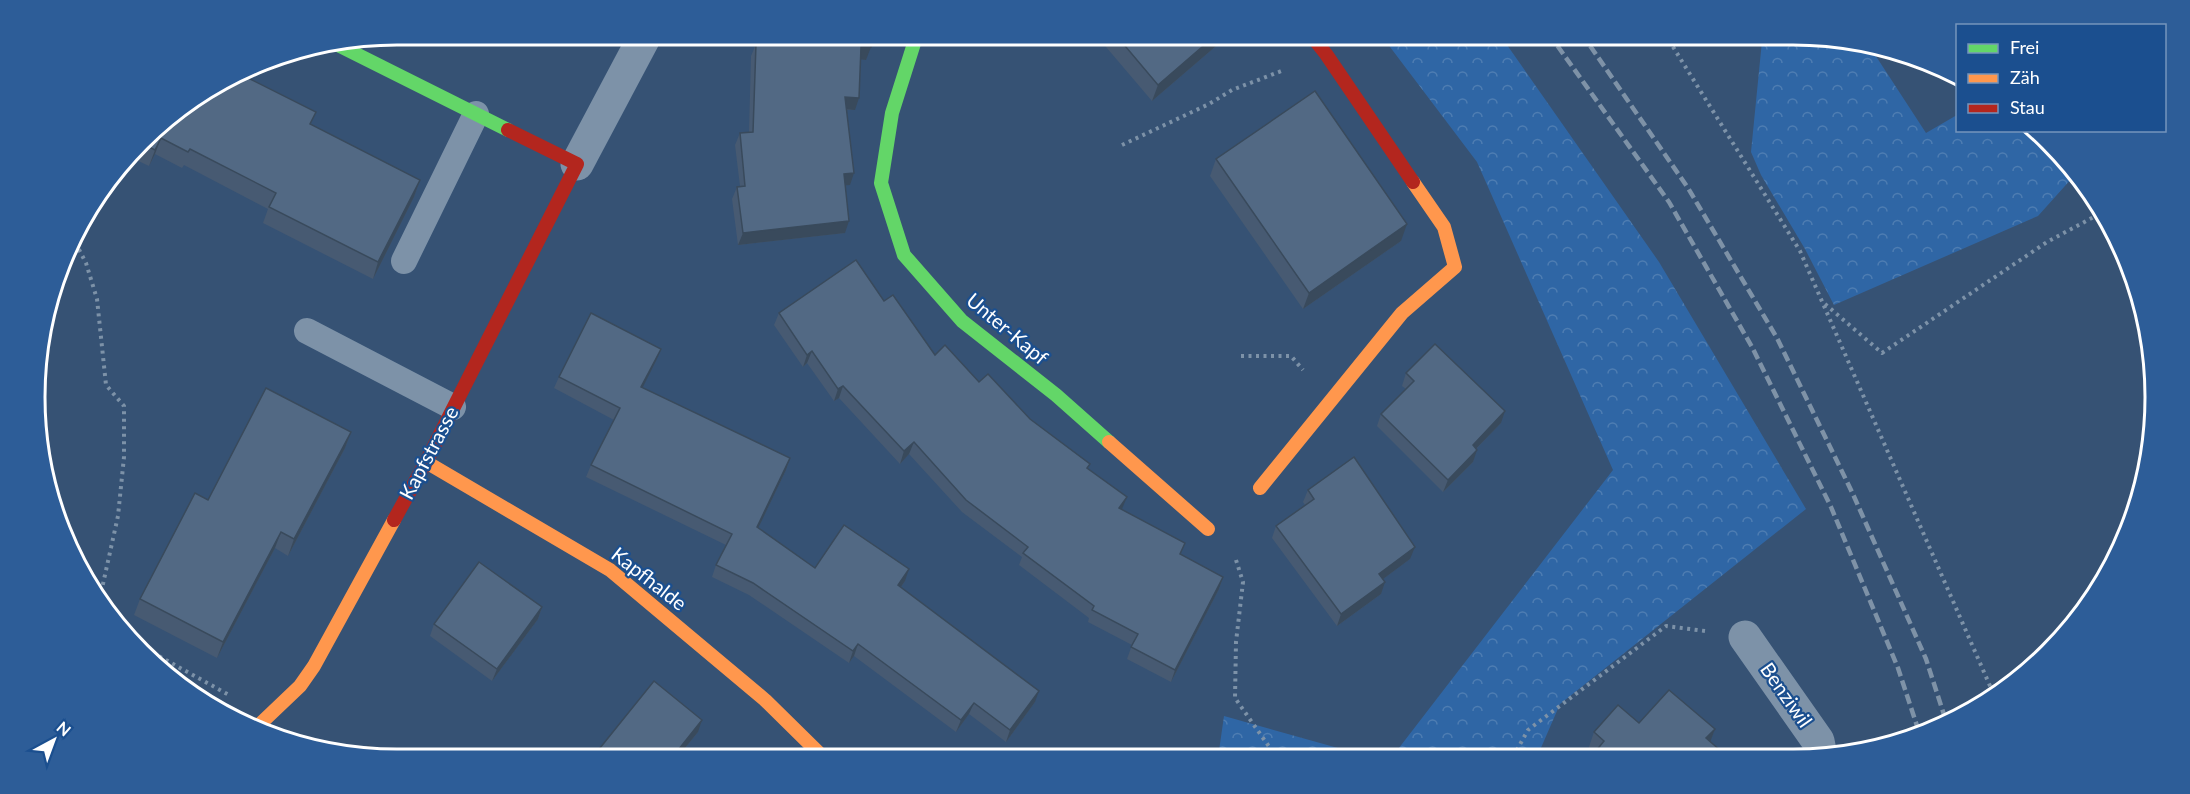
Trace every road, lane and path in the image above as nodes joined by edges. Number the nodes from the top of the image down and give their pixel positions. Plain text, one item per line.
1 (640, 45) edge
2 (914, 45) edge
3 (1319, 45) edge
4 (1672, 45) edge
5 (346, 49) edge
6 (1326, 54) junction
7 (476, 114) junction
8 (1122, 145) dead end
9 (578, 164) junction
10 (2095, 216) edge
11 (78, 248) edge
12 (404, 261) dead end
13 (1822, 301) junction
14 (308, 331) dead end
15 (1241, 356) dead end
16 (1330, 403) junction
17 (453, 408) junction
18 (426, 462) junction
19 (1260, 488) dead end
20 (1208, 529) joint
21 (102, 589) edge
22 (1745, 637) joint
23 (158, 656) edge
24 (1991, 688) edge
25 (234, 697) dead end
26 (262, 722) edge
27 (1819, 748) edge
28 (815, 749) edge
29 (1271, 749) edge
30 (1517, 749) edge

1 - 9 street, Kapfstrasse
2 - 20 street, Unter-Kapf
3 - 6 street
4 - 13 path
5 - 7 street
6 - 8 path
6 - 16 street
7 - 9 street
7 - 12 lane
9 - 17 street, Kapfstrasse
10 - 13 path
11 - 21 path
13 - 24 path
14 - 17 lane
15 - 16 path
16 - 19 street
17 - 18 street, Kapfstrasse
18 - 26 street, Kapfstrasse
18 - 28 street, Kapfhalde
20 - 29 path
22 - 27 street, Benziwil
22 - 30 path
23 - 25 path

